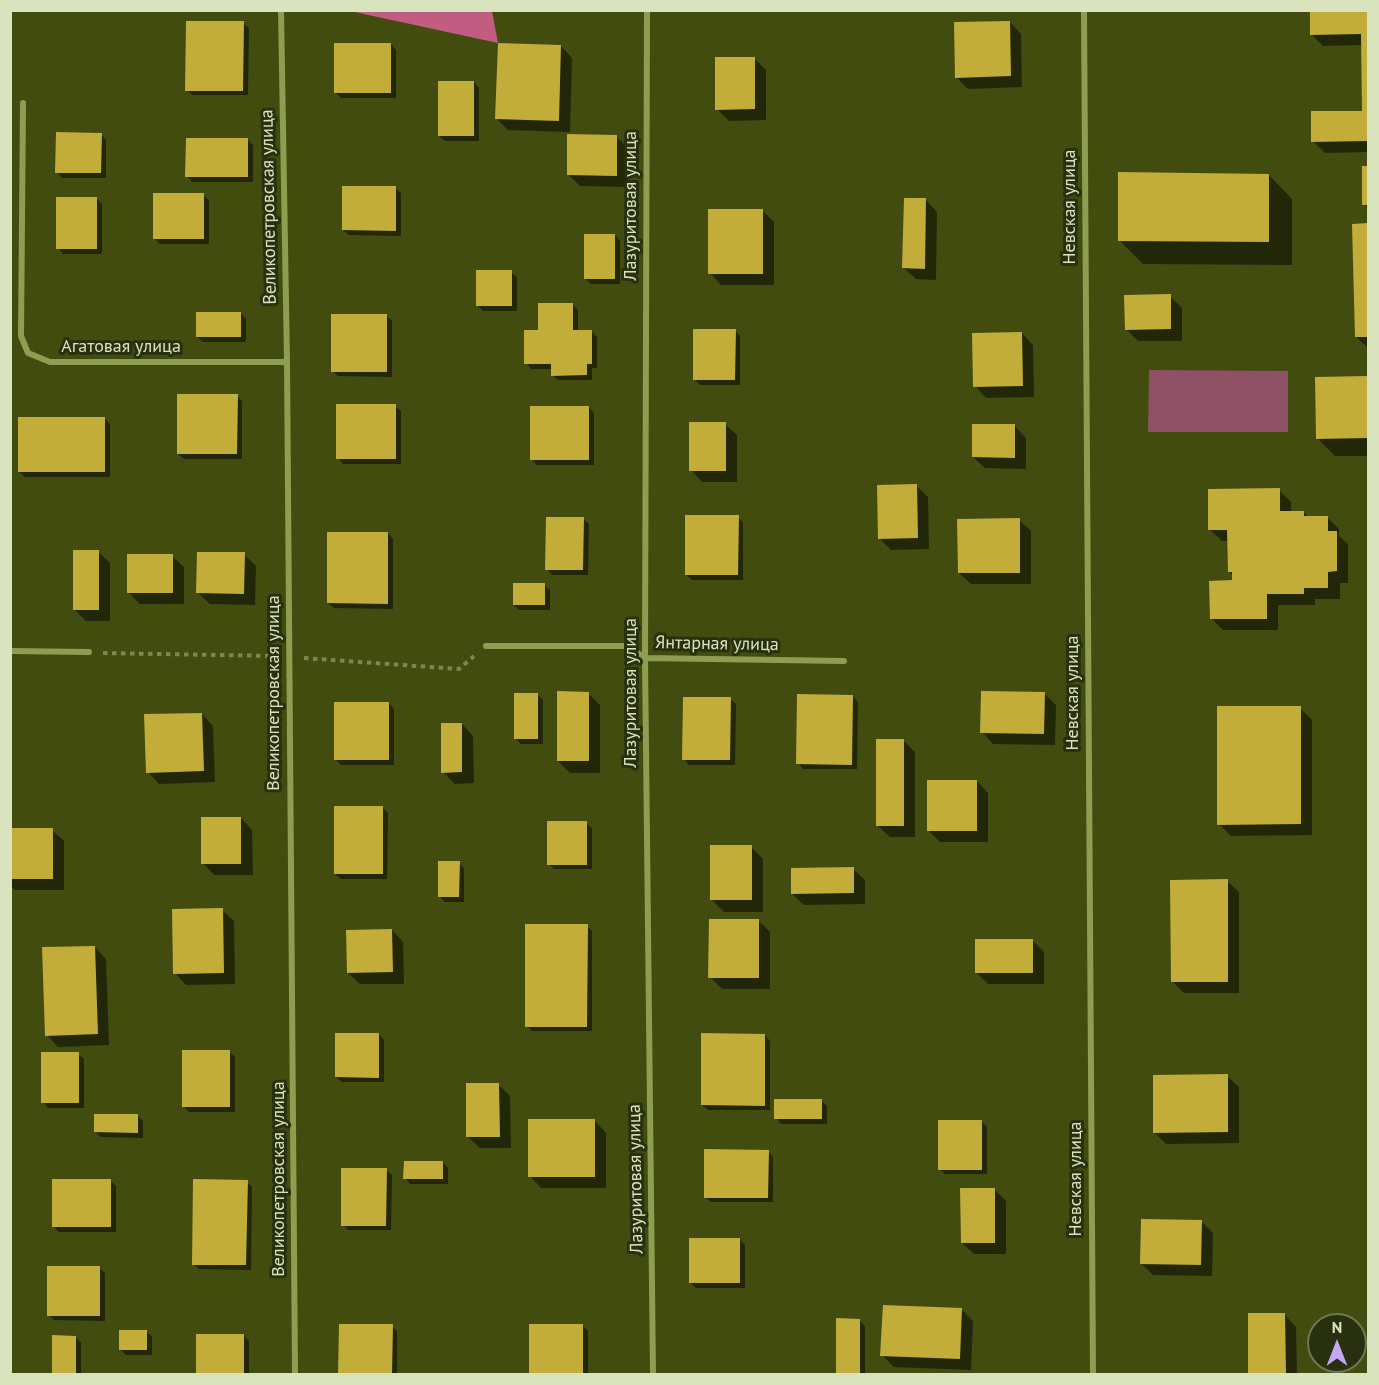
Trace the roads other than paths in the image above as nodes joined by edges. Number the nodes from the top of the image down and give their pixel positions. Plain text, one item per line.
1 (281, 10) edge
2 (647, 10) edge
3 (1084, 10) edge
4 (23, 103) dead end
5 (287, 362) junction
6 (486, 646) dead end
7 (10, 651) edge
8 (89, 652) dead end
9 (645, 658) junction
10 (844, 661) dead end
11 (295, 1374) edge
12 (654, 1374) edge
13 (1093, 1374) edge

1 - 5 street, Великопетровская улица
2 - 9 street, Лазуритовая улица
3 - 13 street, Невская улица
4 - 5 street, Агатовая улица
5 - 11 street, Великопетровская улица
6 - 9 street, Янтарная улица
7 - 8 street
9 - 10 street, Янтарная улица
9 - 12 street, Лазуритовая улица

